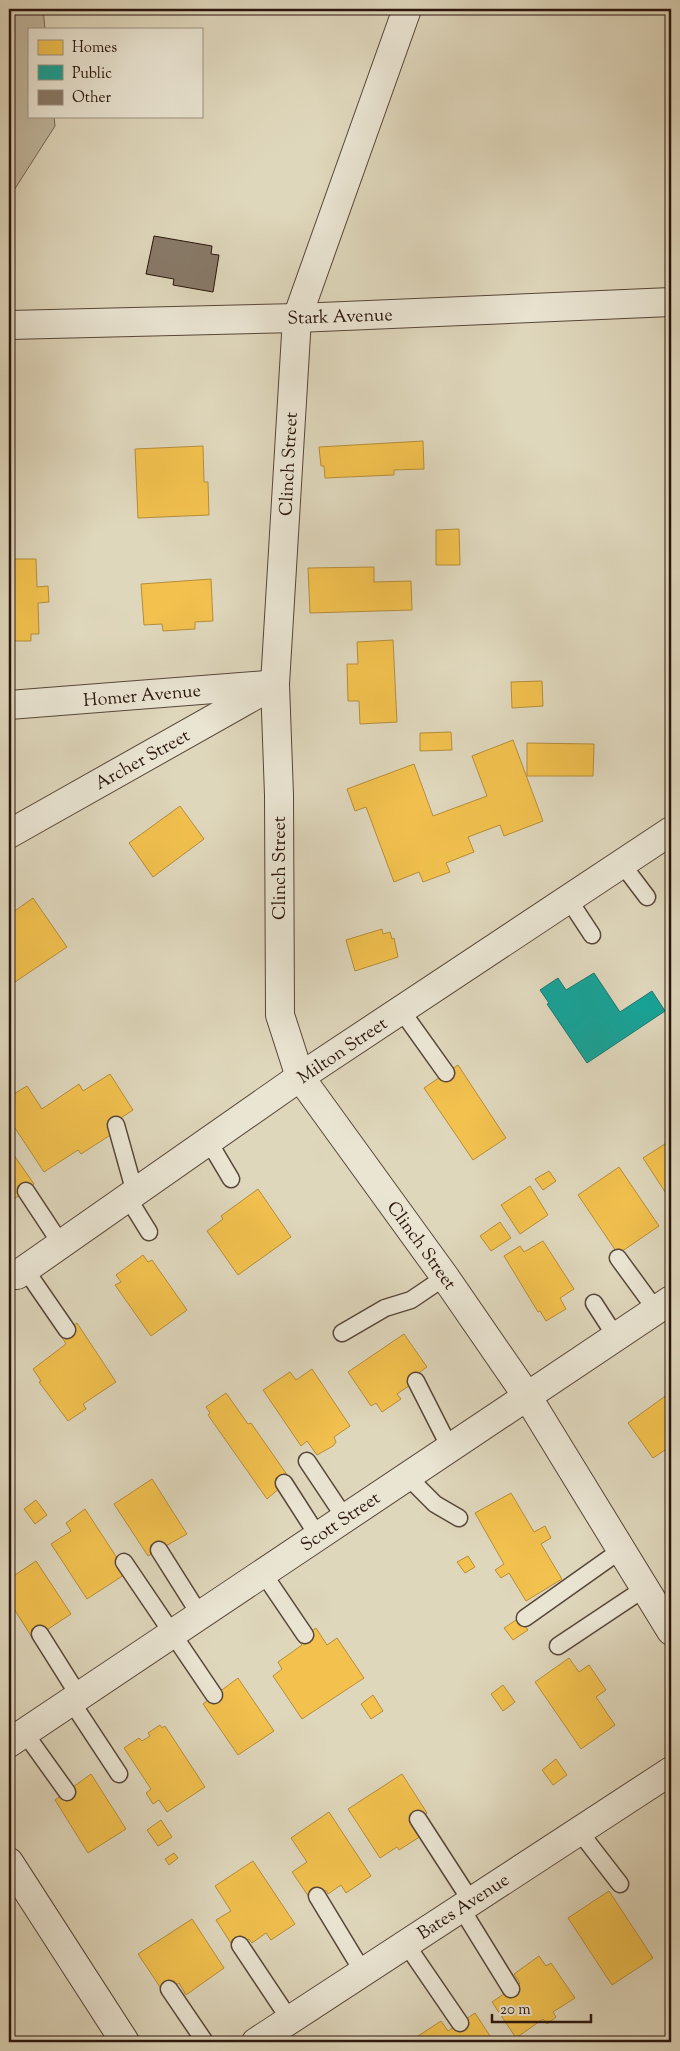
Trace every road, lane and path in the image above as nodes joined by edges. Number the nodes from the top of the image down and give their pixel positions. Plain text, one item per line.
1 (408, 9) edge
2 (671, 302) edge
3 (297, 318) junction
4 (9, 325) edge
5 (275, 684) junction
6 (9, 705) edge
7 (671, 832) edge
8 (9, 834) edge
9 (622, 864) junction
10 (647, 896) dead end
11 (569, 900) junction
12 (592, 935) dead end
13 (401, 1010) junction
14 (446, 1073) dead end
15 (300, 1077) junction
16 (116, 1126) dead end
17 (209, 1142) junction
18 (231, 1179) dead end
19 (26, 1191) dead end
20 (132, 1195) junction
21 (149, 1232) dead end
22 (61, 1244) junction
23 (618, 1258) dead end
24 (21, 1272) joint
25 (445, 1277) junction
26 (594, 1303) dead end
27 (663, 1305) edge
28 (67, 1330) dead end
29 (342, 1333) dead end
30 (616, 1337) junction
31 (416, 1381) dead end
32 (527, 1396) junction
33 (450, 1448) junction
34 (308, 1461) dead end
35 (407, 1476) junction
36 (284, 1483) dead end
37 (345, 1518) junction
38 (458, 1518) dead end
39 (318, 1536) junction
40 (159, 1550) dead end
41 (621, 1550) junction
42 (124, 1562) dead end
43 (263, 1573) junction
44 (645, 1588) junction
45 (200, 1615) junction
46 (525, 1618) dead end
47 (671, 1631) edge
48 (40, 1634) dead end
49 (172, 1634) junction
50 (305, 1635) dead end
51 (558, 1646) dead end
52 (214, 1695) dead end
53 (75, 1698) junction
54 (16, 1737) edge
55 (671, 1771) edge
56 (119, 1774) dead end
57 (67, 1792) dead end
58 (418, 1819) dead end
59 (579, 1831) junction
60 (9, 1862) edge
61 (620, 1884) dead end
62 (317, 1896) dead end
63 (466, 1904) junction
64 (406, 1944) junction
65 (240, 1945) dead end
66 (363, 1972) junction
67 (169, 1989) dead end
68 (511, 1989) dead end
69 (290, 2020) junction
70 (460, 2023) dead end
71 (263, 2040) edge
72 (125, 2042) edge
73 (205, 2042) edge

1 - 3 street, Clinch Street
2 - 3 street, Stark Avenue
3 - 4 street, Stark Avenue
3 - 5 street, Clinch Street
5 - 6 street, Homer Avenue
5 - 8 street, Archer Street
5 - 15 street, Clinch Street
7 - 9 street, Milton Street
9 - 10 lane
9 - 11 street, Milton Street
11 - 12 lane
11 - 13 street, Milton Street
13 - 14 lane
13 - 15 street, Milton Street
15 - 17 street, Milton Street
15 - 25 street, Clinch Street
16 - 20 lane
17 - 18 lane
17 - 20 street, Milton Street
19 - 22 lane
20 - 21 lane
20 - 22 street, Milton Street
22 - 24 street, Milton Street
23 - 27 lane
24 - 28 lane
25 - 29 lane
25 - 32 street, Clinch Street
26 - 30 lane
27 - 30 street, Scott Street
30 - 32 street, Scott Street
31 - 33 lane
32 - 33 street, Scott Street
32 - 41 street, Clinch Street
33 - 35 street, Scott Street
34 - 37 lane
35 - 37 street, Scott Street
35 - 38 lane
36 - 39 lane
37 - 39 street, Scott Street
39 - 43 street, Scott Street
40 - 45 lane
41 - 44 street, Clinch Street
41 - 46 lane
42 - 49 lane
43 - 45 street, Scott Street
43 - 50 lane
44 - 47 street, Clinch Street
44 - 51 lane
45 - 49 street, Scott Street
48 - 53 lane
49 - 52 lane
49 - 53 street, Scott Street
53 - 54 street, Scott Street
53 - 56 lane
54 - 57 lane
55 - 59 street, Bates Avenue
58 - 63 lane
59 - 61 lane
59 - 63 street, Bates Avenue
60 - 72 street
62 - 66 lane
63 - 64 street, Bates Avenue
63 - 68 lane
64 - 66 street, Bates Avenue
64 - 70 lane
65 - 69 lane
66 - 69 street, Bates Avenue
67 - 73 lane
69 - 71 street, Bates Avenue

